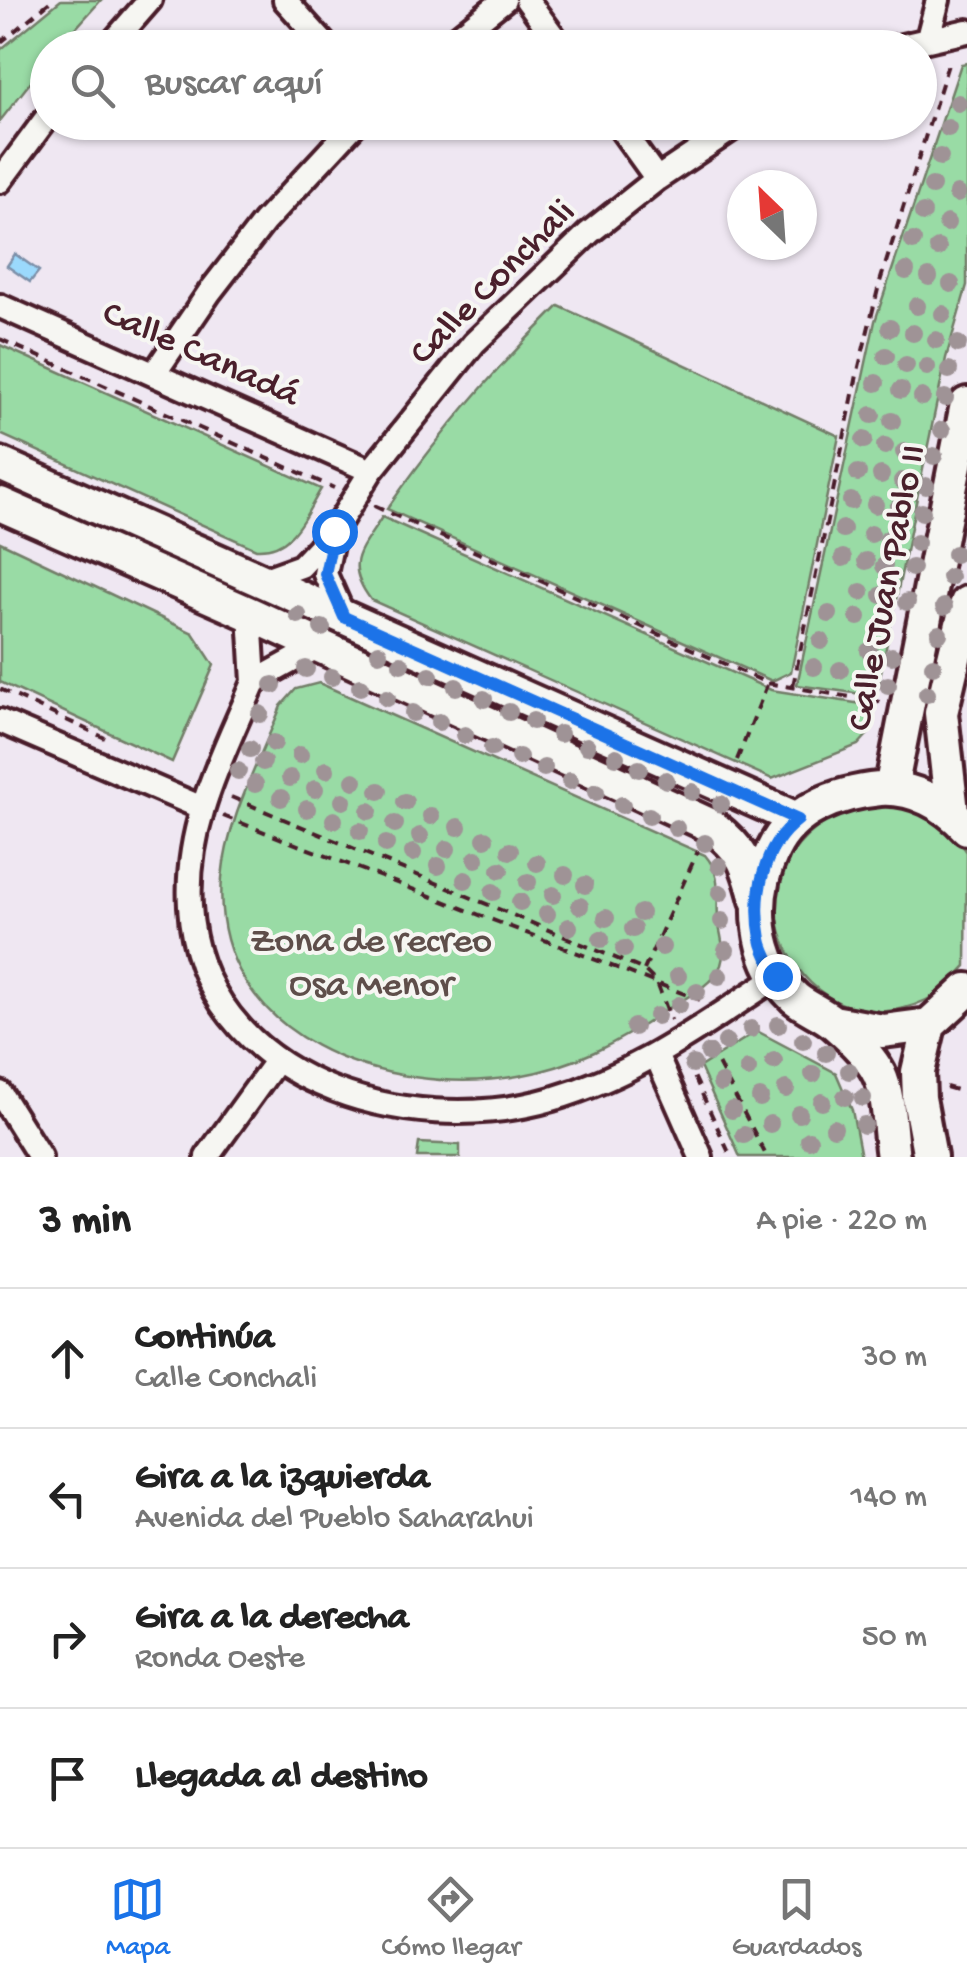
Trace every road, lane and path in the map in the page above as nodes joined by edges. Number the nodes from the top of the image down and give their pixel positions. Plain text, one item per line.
1 (52, 0) edge
2 (285, 0) edge
3 (504, 0) edge
4 (527, 0) edge
5 (938, 0) edge
6 (148, 1) edge
7 (123, 30) edge
8 (312, 30) edge
9 (466, 30) edge
10 (549, 30) edge
11 (930, 30) edge
12 (962, 32) edge
13 (937, 36) edge
14 (0, 43) edge
15 (937, 108) edge
16 (30, 140) edge
17 (340, 140) edge
18 (629, 140) edge
19 (716, 140) edge
20 (927, 140) edge
21 (657, 180) junction
22 (0, 181) edge
23 (0, 306) edge
24 (0, 339) edge
25 (154, 374) junction
26 (967, 404) edge
27 (0, 464) edge
28 (371, 471) junction
29 (356, 498) junction
30 (0, 504) edge
31 (334, 531) junction
32 (262, 580) junction
33 (967, 604) edge
34 (250, 614) junction
35 (344, 617) junction
36 (319, 646) junction
37 (254, 682) junction
38 (0, 689) edge
39 (0, 721) edge
40 (104, 738) dead end
41 (891, 788) junction
42 (204, 797) junction
43 (798, 820) junction
44 (959, 820) edge
45 (758, 900) junction
46 (644, 970) dead end
47 (777, 976) junction
48 (967, 990) edge
49 (726, 1010) junction
50 (833, 1022) junction
51 (928, 1025) junction
52 (710, 1048) dead end
53 (656, 1055) junction
54 (276, 1060) junction
55 (946, 1087) dead end
56 (0, 1093) edge
57 (967, 1093) edge
58 (40, 1157) edge
59 (207, 1157) edge
60 (701, 1157) edge
61 (767, 1157) edge
62 (893, 1157) edge
63 (930, 1157) edge

1 - 14 path
2 - 8 street
3 - 9 street
4 - 10 street
5 - 11 street
6 - 7 street
12 - 13 street
12 - 15 path
16 - 22 street
17 - 25 street
18 - 21 street
19 - 21 street, Calle Conchali
20 - 29 path
21 - 28 street, Calle Conchali
23 - 25 street, Calle Canadá
24 - 29 path
25 - 28 street, Calle Canadá
26 - 41 main road, Calle Juan Pablo II
27 - 32 main road
28 - 29 street, Calle Conchali
29 - 31 street, Calle Conchali
30 - 34 main road
31 - 32 street, Calle Conchali
31 - 35 street, Calle Conchali
32 - 35 main road
33 - 44 main road, Calle Juan Pablo II
34 - 36 main road
34 - 37 street
35 - 43 main road
36 - 37 street
36 - 45 main road
37 - 42 street
38 - 40 path
39 - 42 street
41 - 43 main road
41 - 44 main road
42 - 46 path
42 - 49 path
42 - 54 street
43 - 45 main road
45 - 47 main road
47 - 49 street
47 - 50 main road
48 - 51 main road
49 - 53 street
50 - 51 main road
50 - 62 main road
51 - 63 main road
52 - 61 path
53 - 54 street
53 - 60 street
54 - 59 street
55 - 57 path
56 - 58 street

